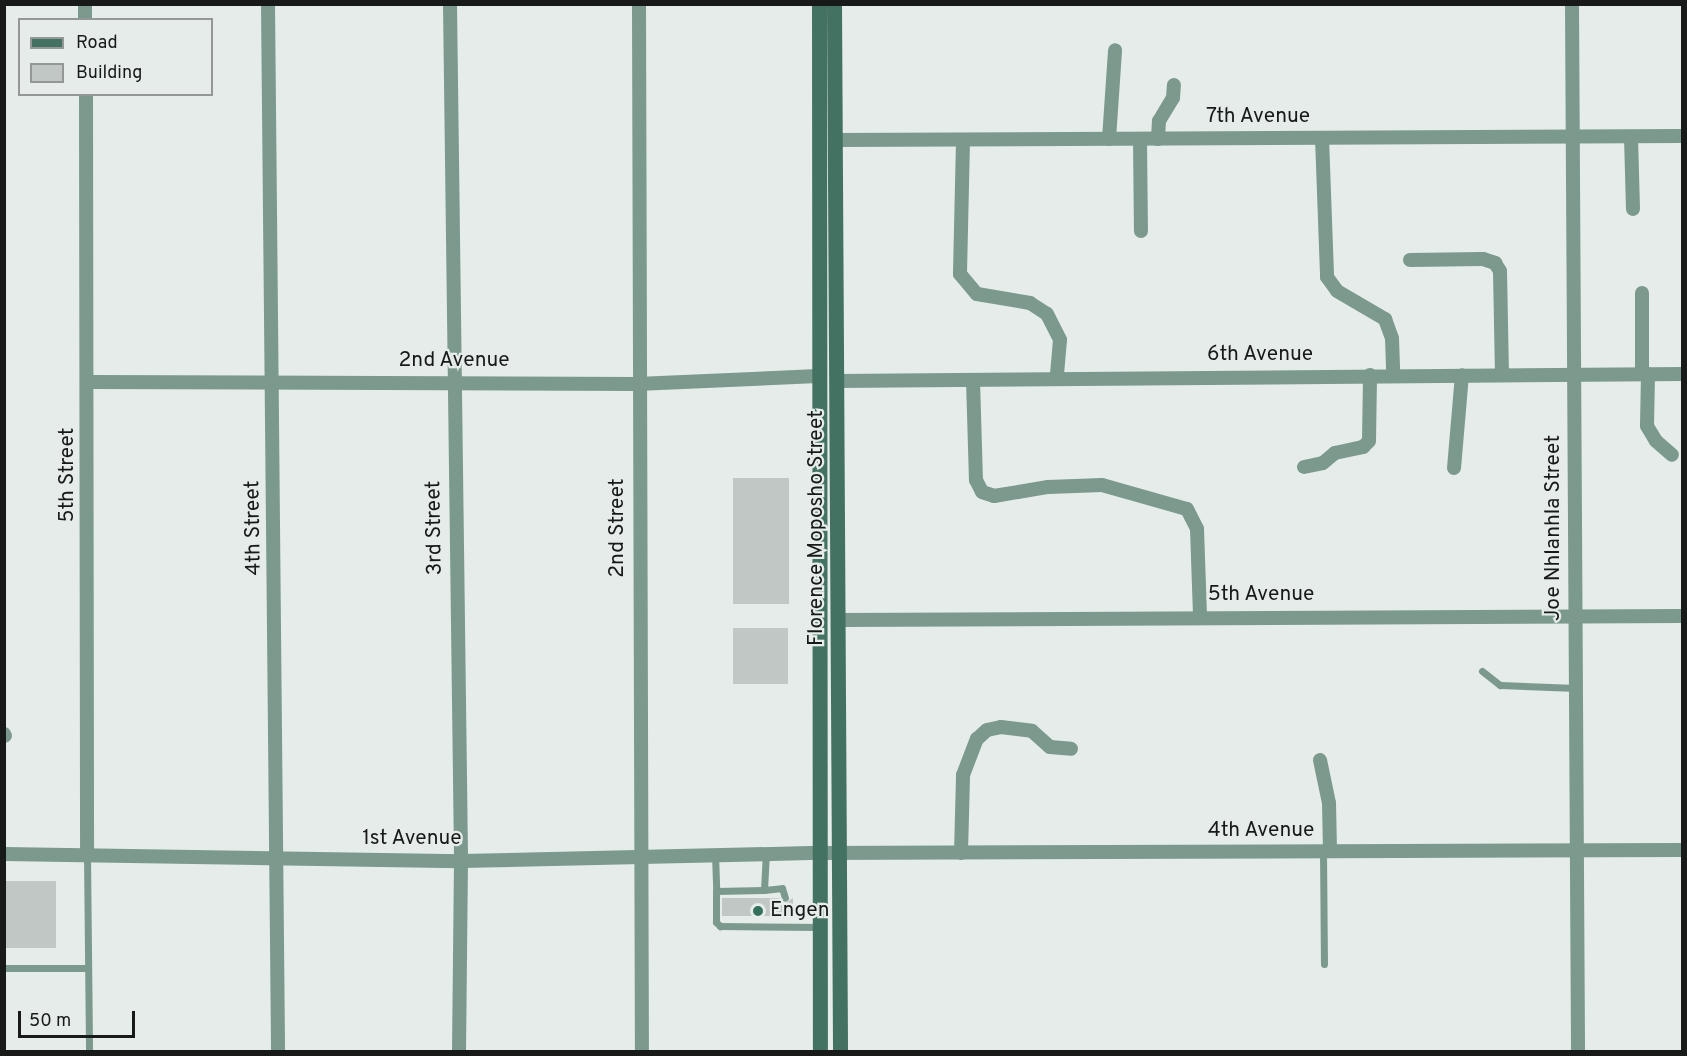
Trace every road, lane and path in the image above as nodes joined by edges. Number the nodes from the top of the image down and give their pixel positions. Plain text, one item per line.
1 (268, 4) edge
2 (450, 4) edge
3 (639, 4) edge
4 (819, 4) edge
5 (834, 4) edge
6 (1572, 4) edge
7 (1115, 50) dead end
8 (1174, 85) dead end
9 (86, 96) edge
10 (1683, 136) edge
11 (1573, 137) junction
12 (1631, 137) junction
13 (1322, 138) junction
14 (1108, 139) junction
15 (1140, 139) junction
16 (1158, 139) junction
17 (835, 140) junction
18 (963, 141) junction
19 (1633, 209) dead end
20 (1141, 231) dead end
21 (1410, 260) dead end
22 (1642, 293) dead end
23 (1502, 374) junction
24 (1574, 374) junction
25 (1645, 374) junction
26 (1683, 374) edge
27 (1370, 375) junction
28 (1393, 375) junction
29 (1462, 375) junction
30 (818, 376) junction
31 (1058, 377) junction
32 (973, 380) junction
33 (454, 381) junction
34 (837, 381) junction
35 (89, 382) junction
36 (273, 382) junction
37 (637, 384) junction
38 (1672, 454) dead end
39 (1304, 467) dead end
40 (1454, 468) dead end
41 (1200, 616) junction
42 (1683, 616) edge
43 (1576, 617) junction
44 (839, 620) junction
45 (1482, 671) dead end
46 (1576, 688) junction
47 (1071, 749) dead end
48 (1320, 760) dead end
49 (1575, 850) junction
50 (1683, 850) edge
51 (1327, 851) junction
52 (820, 853) junction
53 (961, 853) junction
54 (4, 854) edge
55 (716, 854) junction
56 (766, 854) junction
57 (839, 854) junction
58 (87, 855) junction
59 (641, 855) junction
60 (279, 859) junction
61 (461, 861) junction
62 (764, 890) junction
63 (716, 891) junction
64 (785, 898) dead end
65 (786, 916) dead end
66 (785, 926) junction
67 (820, 927) junction
68 (1324, 964) dead end
69 (4, 968) edge
70 (88, 968) junction
71 (89, 1052) edge
72 (278, 1052) edge
73 (459, 1052) edge
74 (642, 1052) edge
75 (820, 1052) edge
76 (840, 1052) edge
77 (1578, 1052) edge

1 - 36 street, 4th Street
2 - 33 street, 3rd Street
3 - 37 street, 2nd Street
4 - 30 street, Florence Moposho Street
5 - 17 street, Florence Moposho Street
6 - 11 street, Joe Nhlanhla Street
7 - 14 street
8 - 16 street
9 - 35 street, 5th Street
10 - 12 street, 7th Avenue
11 - 12 street, 7th Avenue
11 - 13 street, 7th Avenue
11 - 24 street, Joe Nhlanhla Street
12 - 19 street
13 - 16 street, 7th Avenue
13 - 28 street
14 - 15 street, 7th Avenue
14 - 18 street, 7th Avenue
15 - 16 street, 7th Avenue
15 - 20 street
17 - 18 street, 7th Avenue
17 - 34 street, Florence Moposho Street
18 - 31 street
21 - 23 street
22 - 25 street
23 - 24 street, 6th Avenue
23 - 29 street, 6th Avenue
24 - 25 street, 6th Avenue
24 - 43 street, Joe Nhlanhla Street
25 - 26 street, 6th Avenue
25 - 38 street
27 - 28 street, 6th Avenue
27 - 31 street, 6th Avenue
27 - 39 street
28 - 29 street, 6th Avenue
29 - 40 street
30 - 37 street, 2nd Avenue
30 - 52 street, Florence Moposho Street
31 - 32 street, 6th Avenue
32 - 34 street, 6th Avenue
32 - 41 street
33 - 36 street, 2nd Avenue
33 - 37 street, 2nd Avenue
33 - 61 street, 3rd Street
34 - 44 street, Florence Moposho Street
35 - 36 street, 2nd Avenue
35 - 58 street, 5th Street
36 - 60 street, 4th Street
37 - 59 street, 2nd Street
41 - 43 street, 5th Avenue
41 - 44 street, 5th Avenue
42 - 43 street, 5th Avenue
43 - 46 street, Joe Nhlanhla Street
44 - 57 street, Florence Moposho Street
45 - 46 lane
46 - 49 street, Joe Nhlanhla Street
47 - 53 street
48 - 51 street
49 - 50 street, 4th Avenue
49 - 51 street, 4th Avenue
49 - 77 street, Joe Nhlanhla Street
51 - 53 street, 4th Avenue
51 - 68 lane
52 - 56 street, 1st Avenue
52 - 57 street, 4th Avenue
52 - 67 street, Florence Moposho Street
53 - 57 street, 4th Avenue
54 - 58 street, 1st Avenue
55 - 56 street, 1st Avenue
55 - 59 street, 1st Avenue
55 - 63 lane
56 - 62 lane
57 - 76 street, Florence Moposho Street
58 - 60 street, 1st Avenue
58 - 70 lane
59 - 61 street, 1st Avenue
59 - 74 street, 2nd Street
60 - 61 street, 1st Avenue
60 - 72 street, 4th Street
61 - 73 street, 3rd Street
62 - 63 lane
62 - 64 lane
63 - 66 lane
65 - 66 lane
66 - 67 lane
67 - 75 street, Florence Moposho Street
69 - 70 lane
70 - 71 lane

